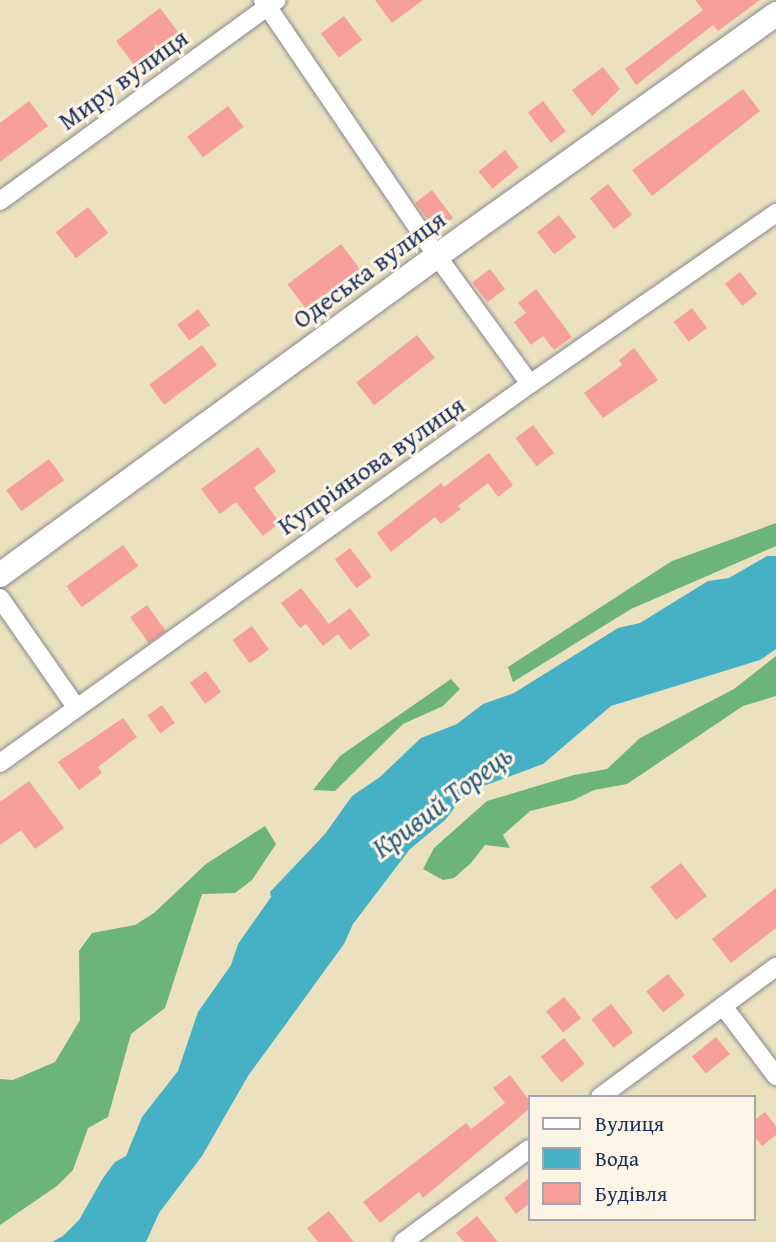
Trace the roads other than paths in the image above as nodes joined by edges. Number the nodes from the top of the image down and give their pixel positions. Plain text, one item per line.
1 (270, 2) edge
2 (776, 14) edge
3 (0, 201) edge
4 (776, 213) edge
5 (436, 256) junction
6 (530, 384) junction
7 (0, 575) edge
8 (0, 598) edge
9 (76, 707) junction
10 (0, 763) edge
11 (776, 967) edge
12 (723, 1006) junction
13 (776, 1076) edge
14 (603, 1095) edge
15 (528, 1150) edge
16 (403, 1242) edge

1 - 3 street, Миру вулиця
1 - 5 street
2 - 5 street, Одеська вулиця
4 - 6 street, Купріянова вулиця
5 - 6 street
5 - 7 street, Одеська вулиця
6 - 9 street, Купріянова вулиця
8 - 9 street
9 - 10 street, Купріянова вулиця
11 - 12 street
12 - 13 street
12 - 14 street
15 - 16 street

